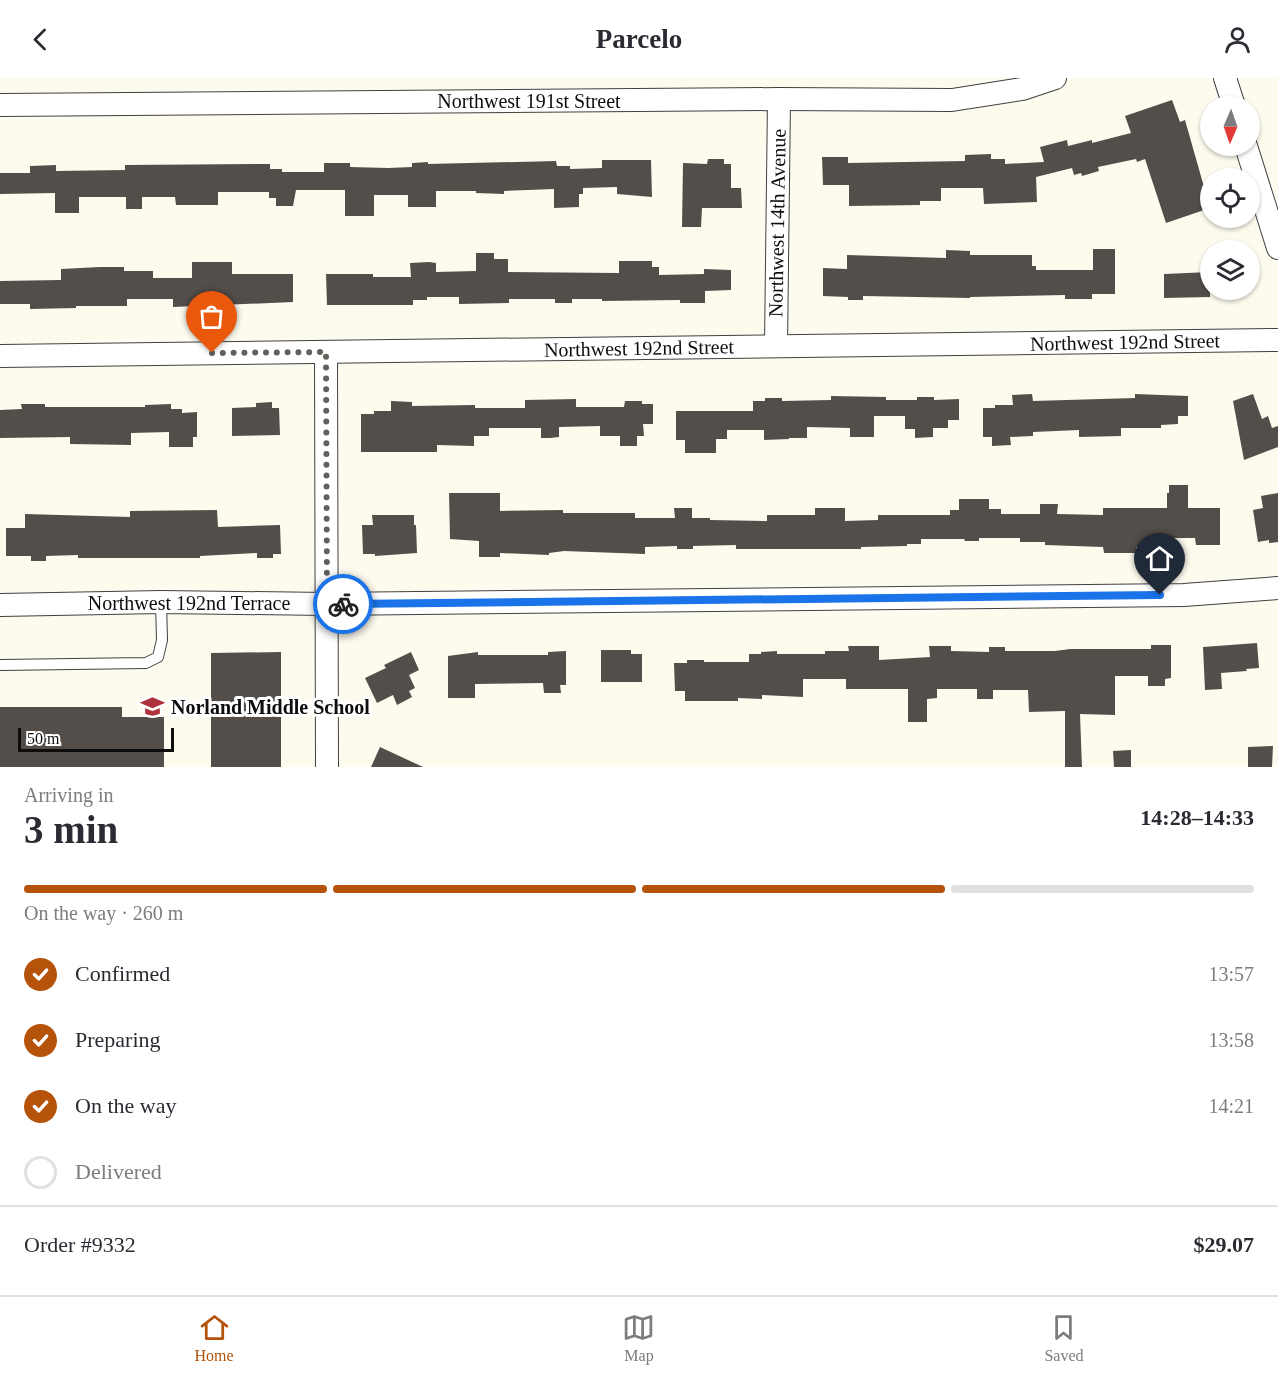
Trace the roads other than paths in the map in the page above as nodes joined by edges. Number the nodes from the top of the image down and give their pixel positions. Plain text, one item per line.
1 (1054, 78) edge
2 (1225, 78) edge
3 (1022, 84) edge
4 (1231, 96) edge
5 (779, 99) junction
6 (0, 105) edge
7 (1249, 156) edge
8 (1278, 248) edge
9 (1278, 340) edge
10 (776, 346) junction
11 (326, 352) junction
12 (0, 356) edge
13 (1278, 588) edge
14 (161, 602) junction
15 (327, 604) junction
16 (0, 605) edge
17 (0, 665) edge
18 (327, 767) edge

1 - 3 street, Northwest 191st Street
2 - 4 street
3 - 5 street, Northwest 191st Street
5 - 6 street, Northwest 191st Street
5 - 10 street, Northwest 14th Avenue
7 - 8 street
9 - 10 street, Northwest 192nd Street
10 - 11 street, Northwest 192nd Street
11 - 12 street, Northwest 192nd Street
11 - 15 street
13 - 15 street, Northwest 192nd Terrace
14 - 15 street, Northwest 192nd Terrace
14 - 16 street, Northwest 192nd Terrace
14 - 17 lane
15 - 18 street

